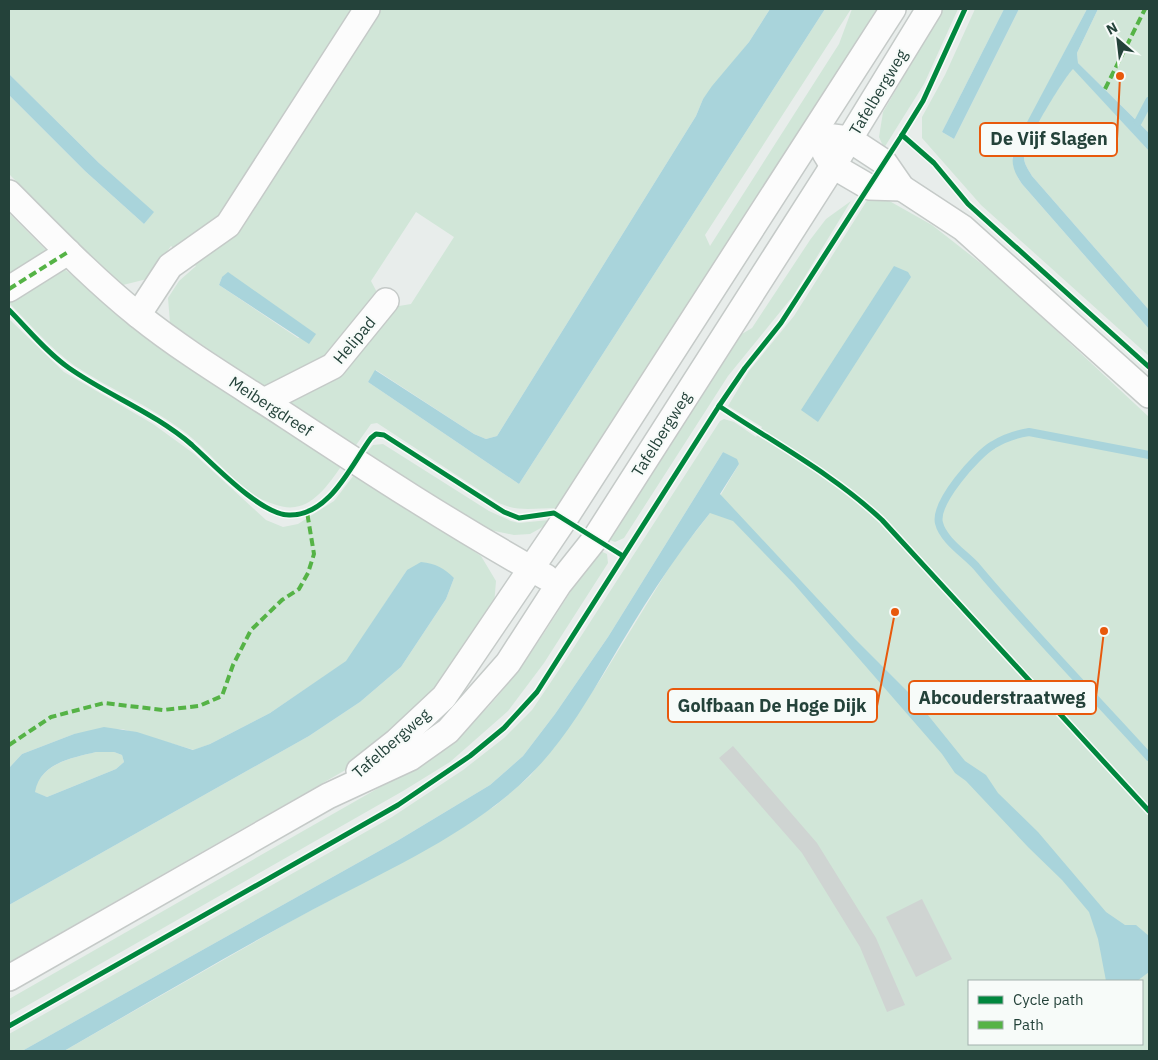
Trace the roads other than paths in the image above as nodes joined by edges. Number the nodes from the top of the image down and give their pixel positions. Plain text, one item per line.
1 (367, 9) edge
2 (893, 9) edge
3 (929, 9) edge
4 (812, 134) junction
5 (849, 140) junction
6 (833, 166) junction
7 (902, 188) junction
8 (9, 193) edge
9 (68, 252) junction
10 (9, 289) edge
11 (386, 302) dead end
12 (138, 315) junction
13 (1149, 395) edge
14 (264, 401) junction
15 (532, 569) junction
16 (559, 584) junction
17 (328, 796) junction
18 (9, 978) edge

1 - 12 street
2 - 4 street, Tafelbergweg
3 - 5 street, Tafelbergweg
4 - 5 street
4 - 6 street
4 - 15 street, Tafelbergweg
5 - 6 street, Tafelbergweg
5 - 7 street
6 - 7 street
6 - 16 street, Tafelbergweg
7 - 13 street
8 - 9 street, Meibergdreef
9 - 10 street
9 - 12 street, Meibergdreef
11 - 14 street, Helipad
12 - 14 street, Meibergdreef
14 - 15 street, Meibergdreef
15 - 16 street, Meibergdreef
15 - 17 street, Tafelbergweg
16 - 17 street, Tafelbergweg
17 - 18 street, Tafelbergweg

